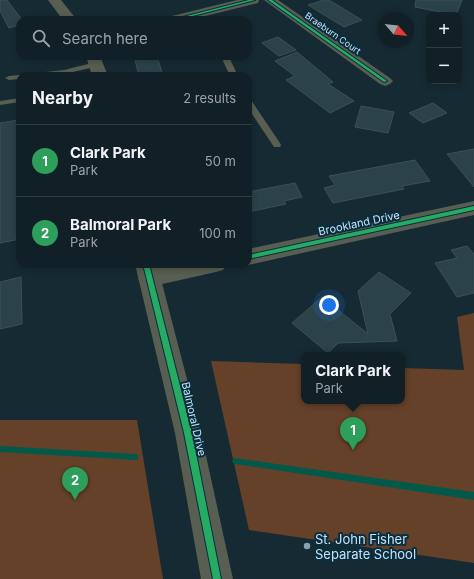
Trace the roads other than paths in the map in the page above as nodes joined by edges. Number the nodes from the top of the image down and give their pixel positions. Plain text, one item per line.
1 (54, 0) edge
2 (252, 0) edge
3 (270, 0) edge
4 (67, 16) edge
5 (189, 16) edge
6 (227, 61) dead end
7 (96, 65) edge
8 (64, 72) edge
9 (232, 72) edge
10 (16, 77) edge
11 (9, 78) dead end
12 (385, 81) dead end
13 (16, 101) edge
14 (0, 103) edge
15 (252, 108) edge
16 (277, 145) dead end
17 (474, 208) edge
18 (252, 256) edge
19 (177, 268) edge
20 (148, 271) edge
21 (217, 579) edge

1 - 4 street
2 - 5 street
3 - 12 street, Braeburn Court
6 - 9 lane
7 - 8 lane
10 - 11 lane
13 - 14 lane
15 - 16 lane
17 - 18 street, Brookland Drive
19 - 20 street
20 - 21 street, Balmoral Drive

